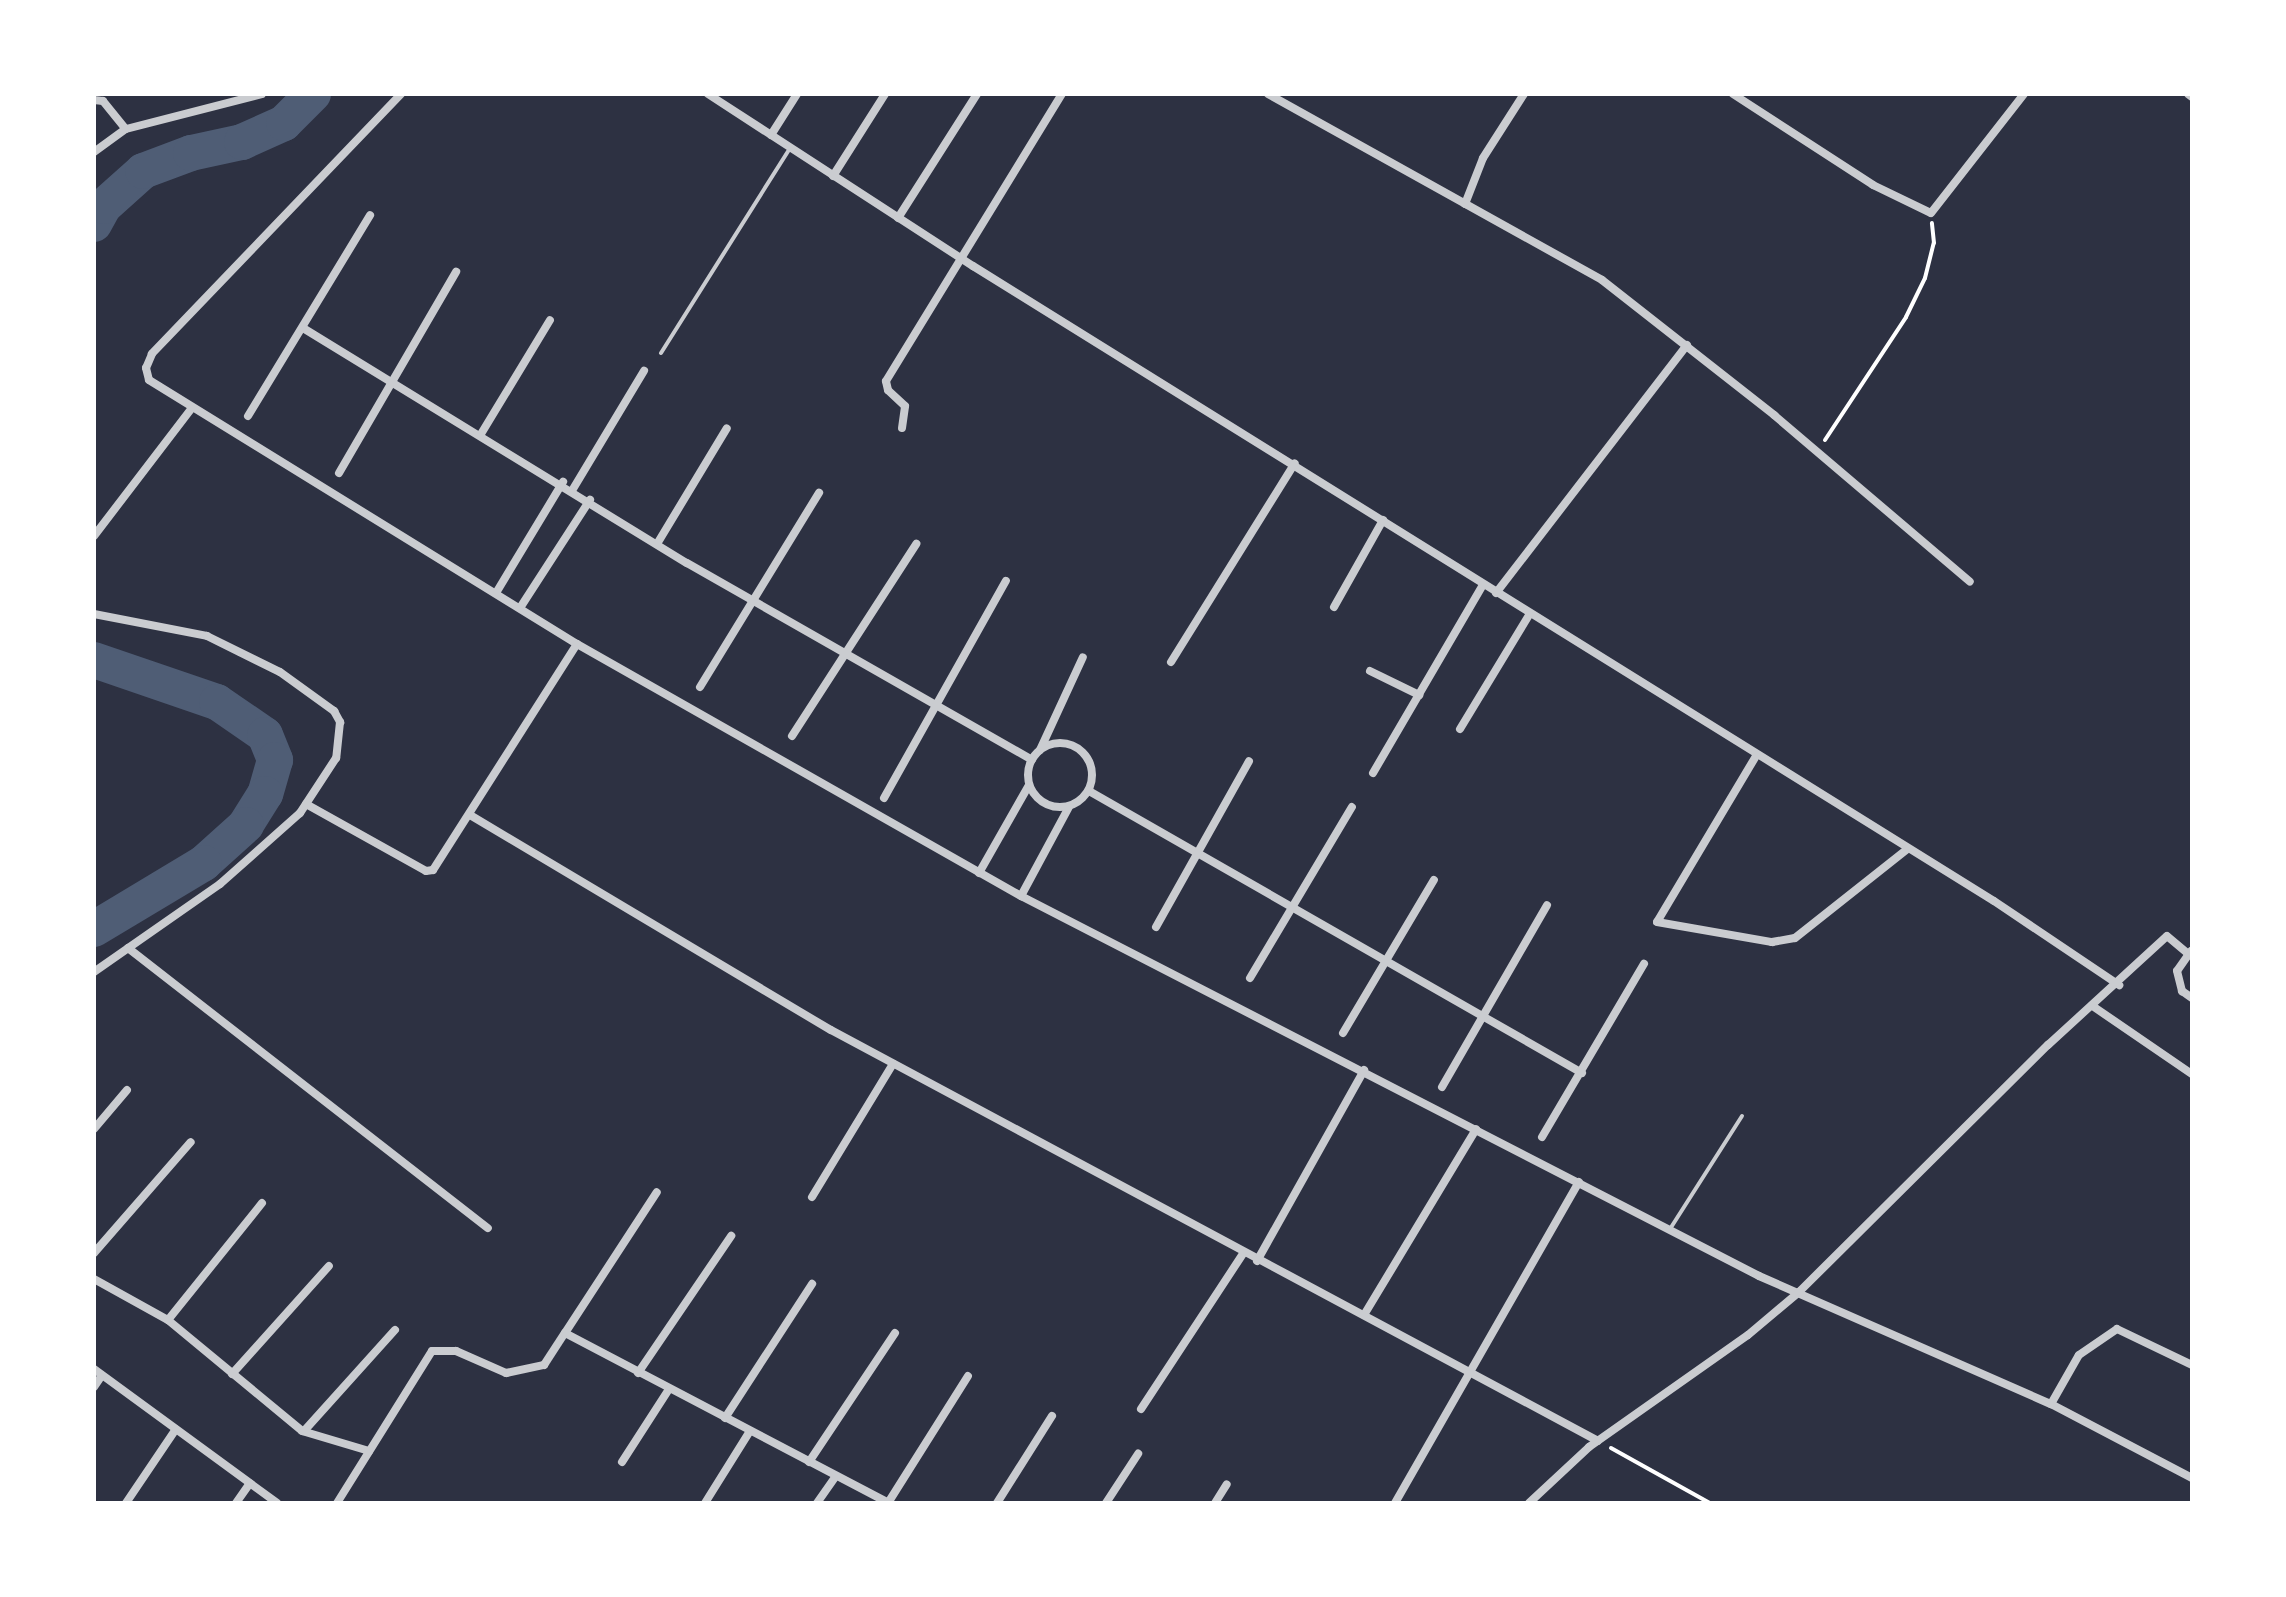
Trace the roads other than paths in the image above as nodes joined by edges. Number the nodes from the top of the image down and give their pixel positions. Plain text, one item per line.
1 (262, 94) edge
2 (401, 94) edge
3 (708, 94) edge
4 (729, 94) edge
5 (797, 94) edge
6 (885, 94) edge
7 (977, 94) edge
8 (1062, 94) edge
9 (1268, 94) edge
10 (1524, 94) edge
11 (1733, 94) edge
12 (2024, 94) edge
13 (94, 100) edge
14 (723, 104) junction
15 (126, 129) junction
16 (771, 135) junction
17 (790, 148) junction
18 (94, 152) edge
19 (833, 176) junction
20 (1465, 204) junction
21 (370, 215) dead end
22 (898, 218) junction
23 (959, 257) junction
24 (456, 272) dead end
25 (550, 320) dead end
26 (303, 328) junction
27 (1687, 345) junction
28 (661, 353) dead end
29 (644, 371) dead end
30 (394, 380) junction
31 (191, 409) junction
32 (248, 416) dead end
33 (727, 428) dead end
34 (902, 428) dead end
35 (481, 434) junction
36 (1295, 463) junction
37 (339, 473) dead end
38 (563, 482) junction
39 (573, 489) junction
40 (819, 493) dead end
41 (590, 500) junction
42 (1383, 520) junction
43 (94, 536) edge
44 (657, 544) junction
45 (916, 544) dead end
46 (1006, 581) dead end
47 (1970, 582) dead end
48 (1483, 585) junction
49 (496, 593) junction
50 (1496, 593) junction
51 (754, 601) junction
52 (1334, 607) dead end
53 (520, 608) junction
54 (94, 614) edge
55 (1529, 615) junction
56 (577, 644) junction
57 (844, 652) junction
58 (1083, 657) dead end
59 (1171, 662) dead end
60 (1370, 671) dead end
61 (700, 687) dead end
62 (1419, 695) junction
63 (937, 706) junction
64 (1460, 729) dead end
65 (792, 736) dead end
66 (1040, 750) junction
67 (1756, 756) junction
68 (1032, 760) junction
69 (1249, 761) dead end
70 (1373, 773) dead end
71 (1029, 785) junction
72 (1089, 791) junction
73 (884, 798) dead end
74 (306, 804) junction
75 (1069, 807) junction
76 (1352, 807) dead end
77 (470, 815) junction
78 (1906, 850) junction
79 (1196, 852) junction
80 (979, 873) junction
81 (1434, 880) dead end
82 (1021, 896) junction
83 (1547, 905) dead end
84 (1290, 906) junction
85 (1156, 927) dead end
86 (128, 948) junction
87 (2190, 952) edge
88 (1388, 961) junction
89 (1644, 964) dead end
90 (94, 972) edge
91 (1250, 978) dead end
92 (2119, 985) junction
93 (2192, 998) edge
94 (2094, 1007) junction
95 (1483, 1016) junction
96 (1343, 1033) dead end
97 (893, 1064) junction
98 (1364, 1070) junction
99 (1582, 1073) junction
100 (2192, 1074) edge
101 (1442, 1087) dead end
102 (127, 1090) dead end
103 (1742, 1116) dead end
104 (94, 1129) edge
105 (1476, 1129) junction
106 (1542, 1137) dead end
107 (191, 1142) dead end
108 (1579, 1182) junction
109 (657, 1192) dead end
110 (812, 1197) dead end
111 (262, 1203) dead end
112 (488, 1228) dead end
113 (1670, 1229) junction
114 (731, 1236) dead end
115 (94, 1253) edge
116 (1243, 1254) junction
117 (1257, 1261) junction
118 (329, 1266) dead end
119 (94, 1279) edge
120 (812, 1284) dead end
121 (1799, 1292) junction
122 (1364, 1315) junction
123 (168, 1320) junction
124 (395, 1330) dead end
125 (565, 1333) junction
126 (895, 1333) dead end
127 (2192, 1365) edge
128 (98, 1372) edge
129 (638, 1373) junction
130 (1473, 1373) junction
131 (232, 1374) junction
132 (968, 1376) dead end
133 (94, 1387) edge
134 (669, 1389) junction
135 (2051, 1404) junction
136 (1141, 1409) dead end
137 (1052, 1416) dead end
138 (725, 1418) junction
139 (176, 1429) junction
140 (304, 1431) junction
141 (750, 1431) junction
142 (1598, 1441) junction
143 (369, 1451) junction
144 (1138, 1454) dead end
145 (622, 1462) dead end
146 (809, 1462) junction
147 (836, 1476) junction
148 (2192, 1478) edge
149 (250, 1483) junction
150 (1227, 1484) dead end
151 (126, 1503) edge
152 (236, 1503) edge
153 (277, 1503) edge
154 (337, 1503) edge
155 (705, 1503) edge
156 (817, 1503) edge
157 (888, 1503) edge
158 (997, 1503) edge
159 (1106, 1503) edge
160 (1215, 1503) edge
161 (1395, 1503) edge
162 (1529, 1503) edge

1 - 15 street
2 - 31 street
3 - 14 street
4 - 14 street
5 - 16 street
6 - 19 street
7 - 22 street
8 - 23 street
9 - 20 street
10 - 20 street
11 - 12 street
13 - 15 street
14 - 16 street
15 - 18 street
16 - 17 street
17 - 19 street
17 - 28 lane
19 - 22 street
20 - 27 street
21 - 26 street
22 - 23 street
23 - 34 street
23 - 36 street
24 - 30 street
25 - 35 street
26 - 30 street
26 - 32 street
27 - 47 street
27 - 50 street
29 - 39 street
30 - 35 street
30 - 37 street
31 - 43 street
31 - 49 street
33 - 44 street
35 - 38 street
36 - 42 street
36 - 59 street
38 - 39 street
38 - 49 street
39 - 41 street
40 - 51 street
41 - 44 street
41 - 53 street
42 - 48 street
42 - 52 street
44 - 51 street
45 - 57 street
46 - 63 street
48 - 50 street
48 - 62 street
49 - 53 street
50 - 55 street
51 - 57 street
51 - 61 street
53 - 56 street
54 - 74 street
55 - 64 street
55 - 67 street
56 - 77 street
56 - 80 street
57 - 63 street
57 - 65 street
58 - 66 street
60 - 62 street
62 - 70 street
63 - 68 street
63 - 73 street
66 - 68 street
66 - 72 street
67 - 78 street
67 - 78 street
68 - 71 street
69 - 79 street
71 - 75 street
71 - 80 street
72 - 75 street
72 - 79 street
74 - 77 street
74 - 86 street
75 - 82 street
76 - 84 street
77 - 97 street
78 - 92 street
79 - 84 street
79 - 85 street
80 - 82 street
81 - 88 street
82 - 98 street
83 - 95 street
84 - 88 street
84 - 91 street
86 - 90 street
86 - 112 street
87 - 92 street
87 - 93 street
88 - 95 street
88 - 96 street
89 - 99 street
92 - 94 street
94 - 100 street
94 - 121 street
95 - 99 street
95 - 101 street
97 - 110 street
97 - 116 street
98 - 105 street
98 - 117 street
99 - 106 street
102 - 104 street
103 - 113 lane
105 - 108 street
105 - 122 street
107 - 115 street
108 - 113 street
108 - 130 street
109 - 125 street
111 - 123 street
113 - 121 street
114 - 129 street
116 - 117 street
116 - 136 street
117 - 122 street
118 - 131 street
119 - 123 street
120 - 138 street
121 - 135 street
121 - 142 street
122 - 130 street
123 - 131 street
124 - 140 street
125 - 129 street
125 - 143 street
126 - 146 street
127 - 135 street
128 - 133 street
128 - 139 street
129 - 134 street
130 - 142 street
130 - 161 street
131 - 140 street
132 - 157 street
134 - 138 street
134 - 145 street
135 - 148 street
137 - 158 street
138 - 141 street
139 - 149 street
139 - 151 street
140 - 143 street
141 - 146 street
141 - 155 street
142 - 162 street
143 - 154 street
144 - 159 street
146 - 147 street
147 - 156 street
147 - 157 street
149 - 152 street
149 - 153 street
150 - 160 street

